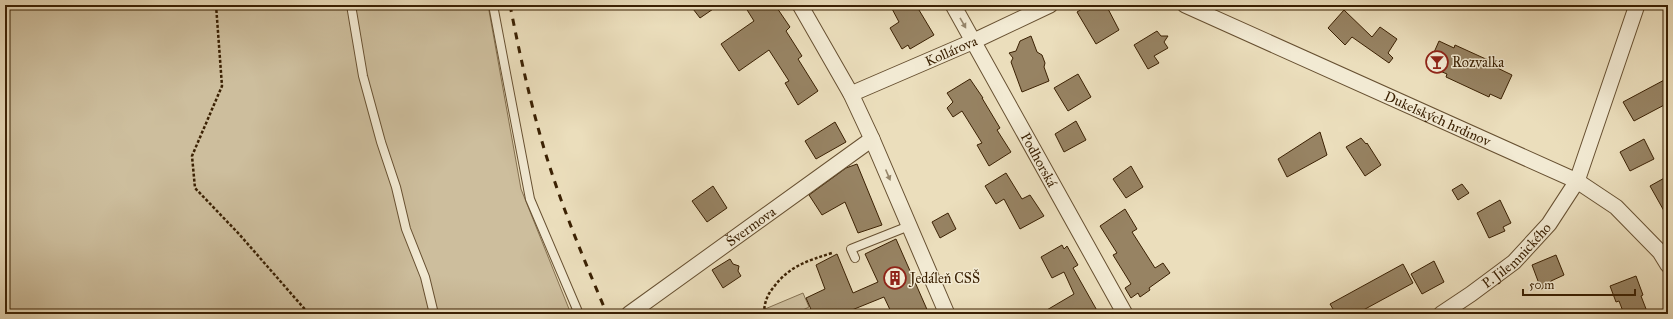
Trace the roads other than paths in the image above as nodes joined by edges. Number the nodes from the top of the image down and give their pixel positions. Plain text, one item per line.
1 (351, 5) edge
2 (493, 5) edge
3 (800, 5) edge
4 (953, 5) edge
5 (1050, 5) edge
6 (1185, 5) edge
7 (1637, 5) edge
8 (974, 41) junction
9 (851, 94) junction
10 (872, 139) junction
11 (1577, 181) junction
12 (909, 226) junction
13 (855, 258) dead end
14 (1668, 265) edge
15 (434, 314) edge
16 (579, 314) edge
17 (628, 314) edge
18 (947, 314) edge
19 (1125, 314) edge
20 (1441, 314) edge

1 - 15 lane
2 - 16 lane
3 - 9 street
4 -> 8 street, Podhorská
5 - 8 street, Kollárova
6 - 11 street, Dukelských hrdinov
7 - 11 street, P. Jilemnického
8 - 9 street, Kollárova
8 - 19 street, Podhorská
9 - 10 street
10 -> 12 street
10 - 17 street, Švermova
11 - 14 street, Dukelských hrdinov
11 - 20 street, P. Jilemnického
12 - 13 lane
12 - 18 street

